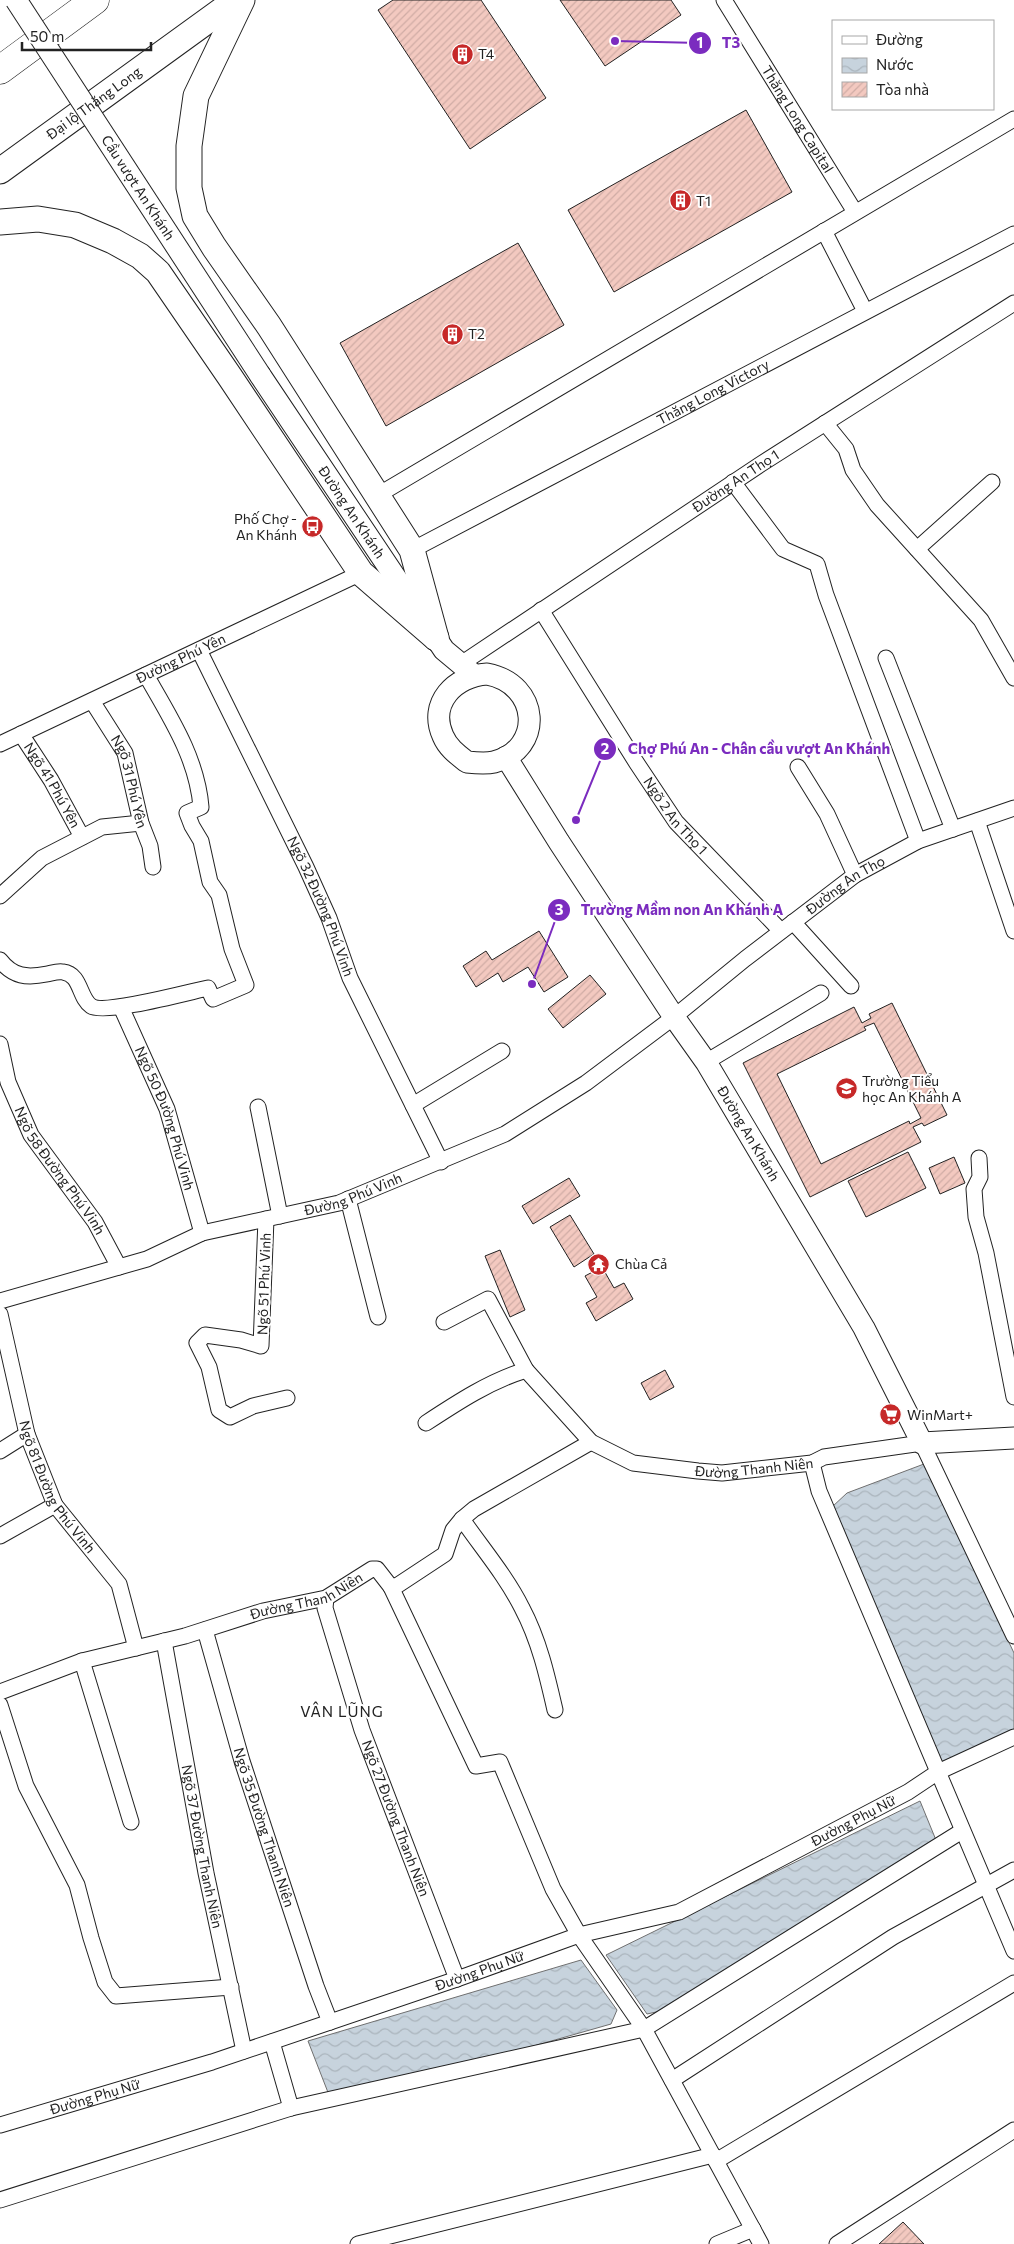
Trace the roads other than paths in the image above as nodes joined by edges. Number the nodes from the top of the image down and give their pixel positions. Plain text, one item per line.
1 (16, 0) edge
2 (96, 0) edge
3 (236, 0) edge
4 (242, 0) edge
5 (724, 0) edge
6 (0, 70) edge
7 (1014, 119) edge
8 (0, 171) edge
9 (855, 212) junction
10 (0, 222) edge
11 (824, 230) junction
12 (1014, 234) edge
13 (1014, 303) edge
14 (865, 311) junction
15 (260, 374) joint
16 (824, 423) junction
17 (733, 482) junction
18 (992, 482) dead end
19 (378, 495) junction
20 (412, 550) junction
21 (917, 550) junction
22 (361, 573) junction
23 (541, 610) junction
24 (440, 644) junction
25 (199, 650) junction
26 (886, 658) dead end
27 (468, 669) junction
28 (146, 675) junction
29 (1014, 678) edge
30 (450, 690) junction
31 (92, 701) junction
32 (21, 734) junction
33 (0, 744) edge
34 (506, 757) junction
35 (798, 767) dead end
36 (1014, 808) edge
37 (976, 821) junction
38 (141, 823) junction
39 (953, 829) junction
40 (82, 837) junction
41 (918, 841) junction
42 (153, 867) dead end
43 (855, 875) junction
44 (0, 896) edge
45 (793, 922) junction
46 (781, 931) junction
47 (1014, 932) edge
48 (0, 961) edge
49 (852, 986) dead end
50 (820, 993) dead end
51 (121, 1007) junction
52 (674, 1017) junction
53 (0, 1044) edge
54 (502, 1051) dead end
55 (706, 1062) junction
56 (413, 1105) junction
57 (258, 1107) dead end
58 (979, 1158) dead end
59 (441, 1162) junction
60 (348, 1199) junction
61 (273, 1218) junction
62 (202, 1234) junction
63 (119, 1267) junction
64 (0, 1301) edge
65 (0, 1314) edge
66 (378, 1317) dead end
67 (444, 1322) dead end
68 (526, 1370) junction
69 (1014, 1397) edge
70 (287, 1398) dead end
71 (426, 1423) dead end
72 (27, 1434) junction
73 (1014, 1438) edge
74 (591, 1442) junction
75 (922, 1443) junction
76 (0, 1450) edge
77 (812, 1463) junction
78 (55, 1504) junction
79 (462, 1519) junction
80 (0, 1536) edge
81 (391, 1587) junction
82 (326, 1598) junction
83 (204, 1630) junction
84 (1014, 1636) edge
85 (164, 1641) junction
86 (136, 1648) junction
87 (82, 1661) junction
88 (0, 1692) edge
89 (0, 1705) edge
90 (555, 1710) dead end
91 (1014, 1737) edge
92 (938, 1772) junction
93 (131, 1822) dead end
94 (962, 1832) junction
95 (1014, 1870) edge
96 (985, 1885) junction
97 (579, 1935) junction
98 (1014, 1951) edge
99 (457, 1980) junction
100 (1014, 1983) edge
101 (231, 1987) junction
102 (330, 2022) junction
103 (644, 2029) junction
104 (272, 2042) junction
105 (244, 2051) junction
106 (672, 2080) junction
107 (291, 2108) junction
108 (0, 2125) edge
109 (1014, 2130) edge
110 (714, 2158) junction
111 (0, 2200) edge
112 (753, 2229) junction
113 (358, 2244) edge
114 (717, 2244) edge
115 (761, 2244) edge
116 (837, 2244) edge

1 - 15 street, Cầu vượt An Khánh, bridge
2 - 6 highway
3 - 8 main road, Đại lộ Thăng Long
4 - 19 main road
5 - 9 street, Thăng Long Capital
7 - 9 street
9 - 11 street
10 - 22 main road
11 - 14 street
11 - 19 street
12 - 14 street, Thăng Long Victory
13 - 16 street, Đường An Thọ 1
14 - 20 street, Thăng Long Victory
15 - 24 street, Đường An Khánh
16 - 17 street, Đường An Thọ 1
16 - 21 street
17 - 23 street, Đường An Thọ 1
17 - 41 street
18 - 21 street
19 - 20 main road
20 - 24 main road
21 - 29 street
22 - 24 main road
22 - 25 street, Đường Phú Yên
23 - 27 street, Đường An Thọ 1
23 - 46 street, Ngõ 2 An Thọ 1
24 - 27 street, Đường An Khánh
24 - 30 street, Đường An Khánh
25 - 28 street, Đường Phú Yên
25 - 56 street, Ngõ 32 Đường Phú Vinh
26 - 39 street
27 - 30 street
27 - 34 street
28 - 31 street, Đường Phú Yên
28 - 51 street
30 - 34 street
31 - 32 street, Đường Phú Yên
31 - 38 street, Ngõ 31 Phú Yên
32 - 33 street, Đường Phú Yên
32 - 40 street, Ngõ 41 Phú Yên
34 - 52 street, Đường An Khánh
35 - 43 street
36 - 37 street, Đường An Thọ
37 - 39 street, Đường An Thọ
37 - 47 street
38 - 40 street
38 - 42 street, Ngõ 31 Phú Yên
39 - 41 street, Đường An Thọ
40 - 44 street
41 - 43 street, Đường An Thọ
43 - 45 street, Đường An Thọ
45 - 46 street, Đường An Thọ
45 - 49 street
46 - 52 street, Đường An Thọ
48 - 51 street
50 - 55 street
51 - 62 street, Ngõ 50 Đường Phú Vinh
52 - 55 street, Đường An Khánh
52 - 59 street, Đường Phú Vinh
53 - 63 street, Ngõ 58 Đường Phú Vinh
54 - 56 street
55 - 75 street, Đường An Khánh
56 - 59 street, Ngõ 32 Đường Phú Vinh
57 - 61 street
58 - 69 street
59 - 60 street, Đường Phú Vinh
60 - 61 street, Đường Phú Vinh
60 - 66 street
61 - 62 street, Đường Phú Vinh
61 - 70 street, Ngõ 51 Phú Vinh
62 - 63 street, Đường Phú Vinh
63 - 64 street, Đường Phú Vinh
65 - 72 street, Ngõ 81 Đường Phú Vinh
67 - 68 street, Đường Thanh Niên
68 - 71 street
68 - 74 street, Đường Thanh Niên
72 - 76 street
72 - 78 street, Ngõ 81 Đường Phú Vinh
73 - 75 street
74 - 77 street, Đường Thanh Niên
74 - 79 street
75 - 77 street, Đường Thanh Niên
75 - 84 street
77 - 92 street
78 - 80 street
78 - 86 street, Ngõ 81 Đường Phú Vinh
79 - 81 street
79 - 90 street
81 - 82 street, Đường Thanh Niên
81 - 97 street
82 - 83 street, Đường Thanh Niên
82 - 99 street, Ngõ 27 Đường Thanh Niên
83 - 85 street, Đường Thanh Niên
83 - 102 street, Ngõ 35 Đường Thanh Niên
85 - 86 street, Đường Thanh Niên
85 - 101 street, Ngõ 37 Đường Thanh Niên
86 - 87 street, Đường Thanh Niên
87 - 88 street, Đường Thanh Niên
87 - 93 street
89 - 101 street
91 - 92 street, Đường Phụ Nữ
92 - 94 street
92 - 97 street, Đường Phụ Nữ
94 - 96 street
94 - 103 street
95 - 96 street
96 - 98 street
96 - 106 street
97 - 99 street, Đường Phụ Nữ
97 - 103 street
99 - 102 street, Đường Phụ Nữ
100 - 110 street
101 - 105 street, Ngõ 37 Đường Thanh Niên
102 - 104 street, Đường Phụ Nữ
103 - 106 street
103 - 107 street
104 - 105 street, Đường Phụ Nữ
104 - 107 street
105 - 108 street, Đường Phụ Nữ
106 - 110 street
107 - 111 street
109 - 116 street
110 - 112 street
110 - 113 street
112 - 114 street
112 - 115 street

